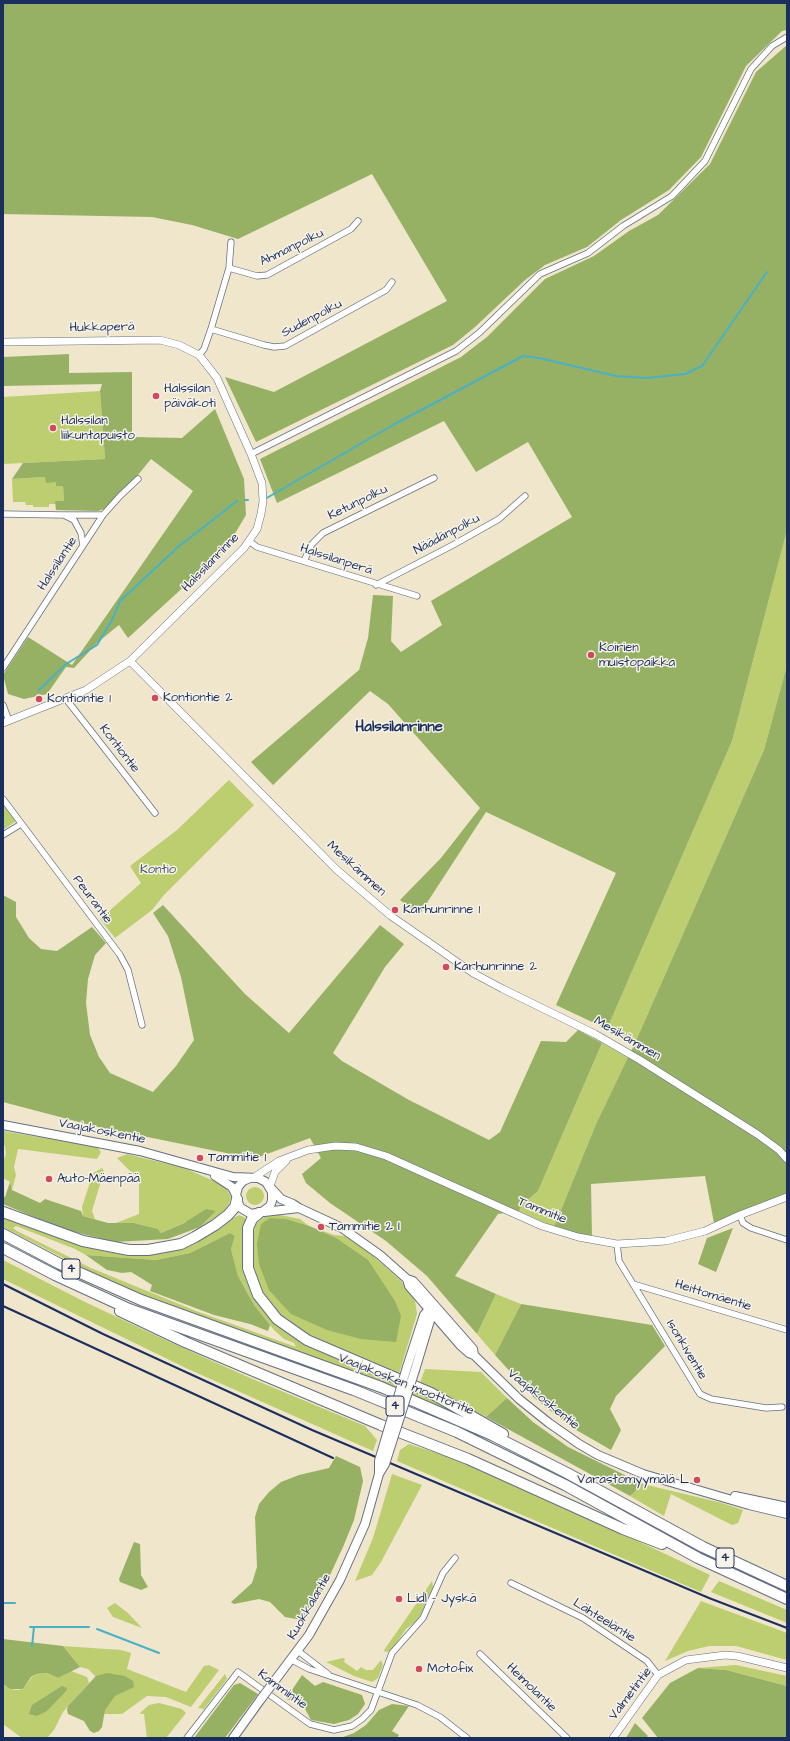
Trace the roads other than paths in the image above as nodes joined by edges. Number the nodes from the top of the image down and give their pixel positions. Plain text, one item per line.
1 (787, 37) edge
2 (358, 221) dead end
3 (231, 242) dead end
4 (229, 268) junction
5 (392, 282) dead end
6 (211, 329) junction
7 (3, 342) edge
8 (199, 355) junction
9 (251, 454) junction
10 (434, 478) dead end
11 (138, 479) dead end
12 (525, 496) dead end
13 (3, 514) edge
14 (64, 515) junction
15 (103, 515) junction
16 (249, 541) junction
17 (84, 545) junction
18 (304, 561) junction
19 (376, 585) junction
20 (417, 596) dead end
21 (130, 661) junction
22 (3, 668) edge
23 (66, 699) junction
24 (3, 705) edge
25 (6, 722) edge
26 (3, 799) edge
27 (155, 813) dead end
28 (21, 824) junction
29 (3, 835) edge
30 (142, 1025) dead end
31 (3, 1125) edge
32 (293, 1156) junction
33 (787, 1160) edge
34 (196, 1166) junction
35 (252, 1178) junction
36 (271, 1187) junction
37 (236, 1197) junction
38 (787, 1197) edge
39 (299, 1208) junction
40 (3, 1212) edge
41 (261, 1213) junction
42 (740, 1215) junction
43 (3, 1234) edge
44 (787, 1240) edge
45 (616, 1244) junction
46 (3, 1248) edge
47 (633, 1284) junction
48 (99, 1296) junction
49 (433, 1310) junction
50 (787, 1330) edge
51 (782, 1407) dead end
52 (392, 1429) junction
53 (522, 1449) junction
54 (716, 1494) junction
55 (787, 1507) edge
56 (787, 1514) edge
57 (677, 1547) junction
58 (455, 1558) dead end
59 (511, 1583) dead end
60 (787, 1586) edge
61 (787, 1599) edge
62 (298, 1651) junction
63 (480, 1654) dead end
64 (292, 1660) junction
65 (787, 1668) edge
66 (658, 1675) junction
67 (332, 1677) junction
68 (377, 1692) junction
69 (187, 1738) edge
70 (233, 1738) edge
71 (467, 1738) edge
72 (567, 1738) edge
73 (613, 1738) edge

1 - 9 street
2 - 4 street, Ahmanpolku
3 - 4 street
4 - 6 street
5 - 6 street, Sudenpolku
6 - 8 street
7 - 8 street, Hukkaperä
8 - 9 street, Halssilanrinne
9 - 16 street, Halssilanrinne
10 - 18 street, Ketunpolku
11 - 15 street, Halssilantie
12 - 19 street, Näädänpolku
13 - 14 street
14 - 15 street
14 - 17 street
15 - 17 street, Halssilantie
16 - 18 street, Halssilanperä
16 - 21 street, Halssilanrinne
17 - 22 street, Halssilantie
18 - 19 street, Halssilanperä
19 - 20 street, Halssilanperä
21 - 23 street, Halssilanrinne
21 - 33 street, Mesikämmen
23 - 25 street, Halssilanrinne
23 - 27 street, Kontiontie
24 - 25 street
26 - 28 street, Peurantie
28 - 29 street
28 - 30 street, Peurantie
31 - 34 main road, Vaajakoskentie
32 - 35 street, Tammitie
32 - 36 street, Tammitie
32 - 45 street, Tammitie
34 - 35 main road, Vaajakoskentie
34 - 37 main road, Vaajakoskentie
35 - 36 main road
35 - 37 main road
36 - 39 main road, Vaajakoskentie
36 - 41 main road
37 - 40 highway
37 - 41 main road
38 - 42 street, Tammitie
39 - 41 main road
39 - 49 main road, Vaajakoskentie
41 - 53 highway
42 - 44 street
42 - 45 street, Tammitie
43 - 53 highway, Vaajakosken moottoritie / 4
45 - 47 street, Isonkiventie
46 - 48 highway, Vaajakosken moottoritie / 4
47 - 50 street, Heittomäentie
47 - 51 street, Isonkiventie
48 - 52 highway
48 - 57 highway, Vaajakosken moottoritie / 4
49 - 52 main road, Kuokkalantie, bridge
49 - 54 main road, Vaajakoskentie
52 - 57 highway
52 - 62 main road, Kuokkalantie, bridge
53 - 60 highway, Vaajakosken moottoritie / 4
54 - 55 main road, Vaajakoskentie
54 - 56 main road, Vaajakoskentie
57 - 61 highway, Vaajakosken moottoritie / 4
58 - 68 street
59 - 66 street, Lähteeläntie
62 - 64 main road, Kuokkalantie
62 - 67 street
63 - 72 street, Heimolantie
64 - 67 street
64 - 70 main road, Kuokkalantie, bridge
65 - 66 street, Valmetintie
66 - 73 street, Valmetintie
67 - 68 street
68 - 69 street, Kammintie
68 - 71 street

